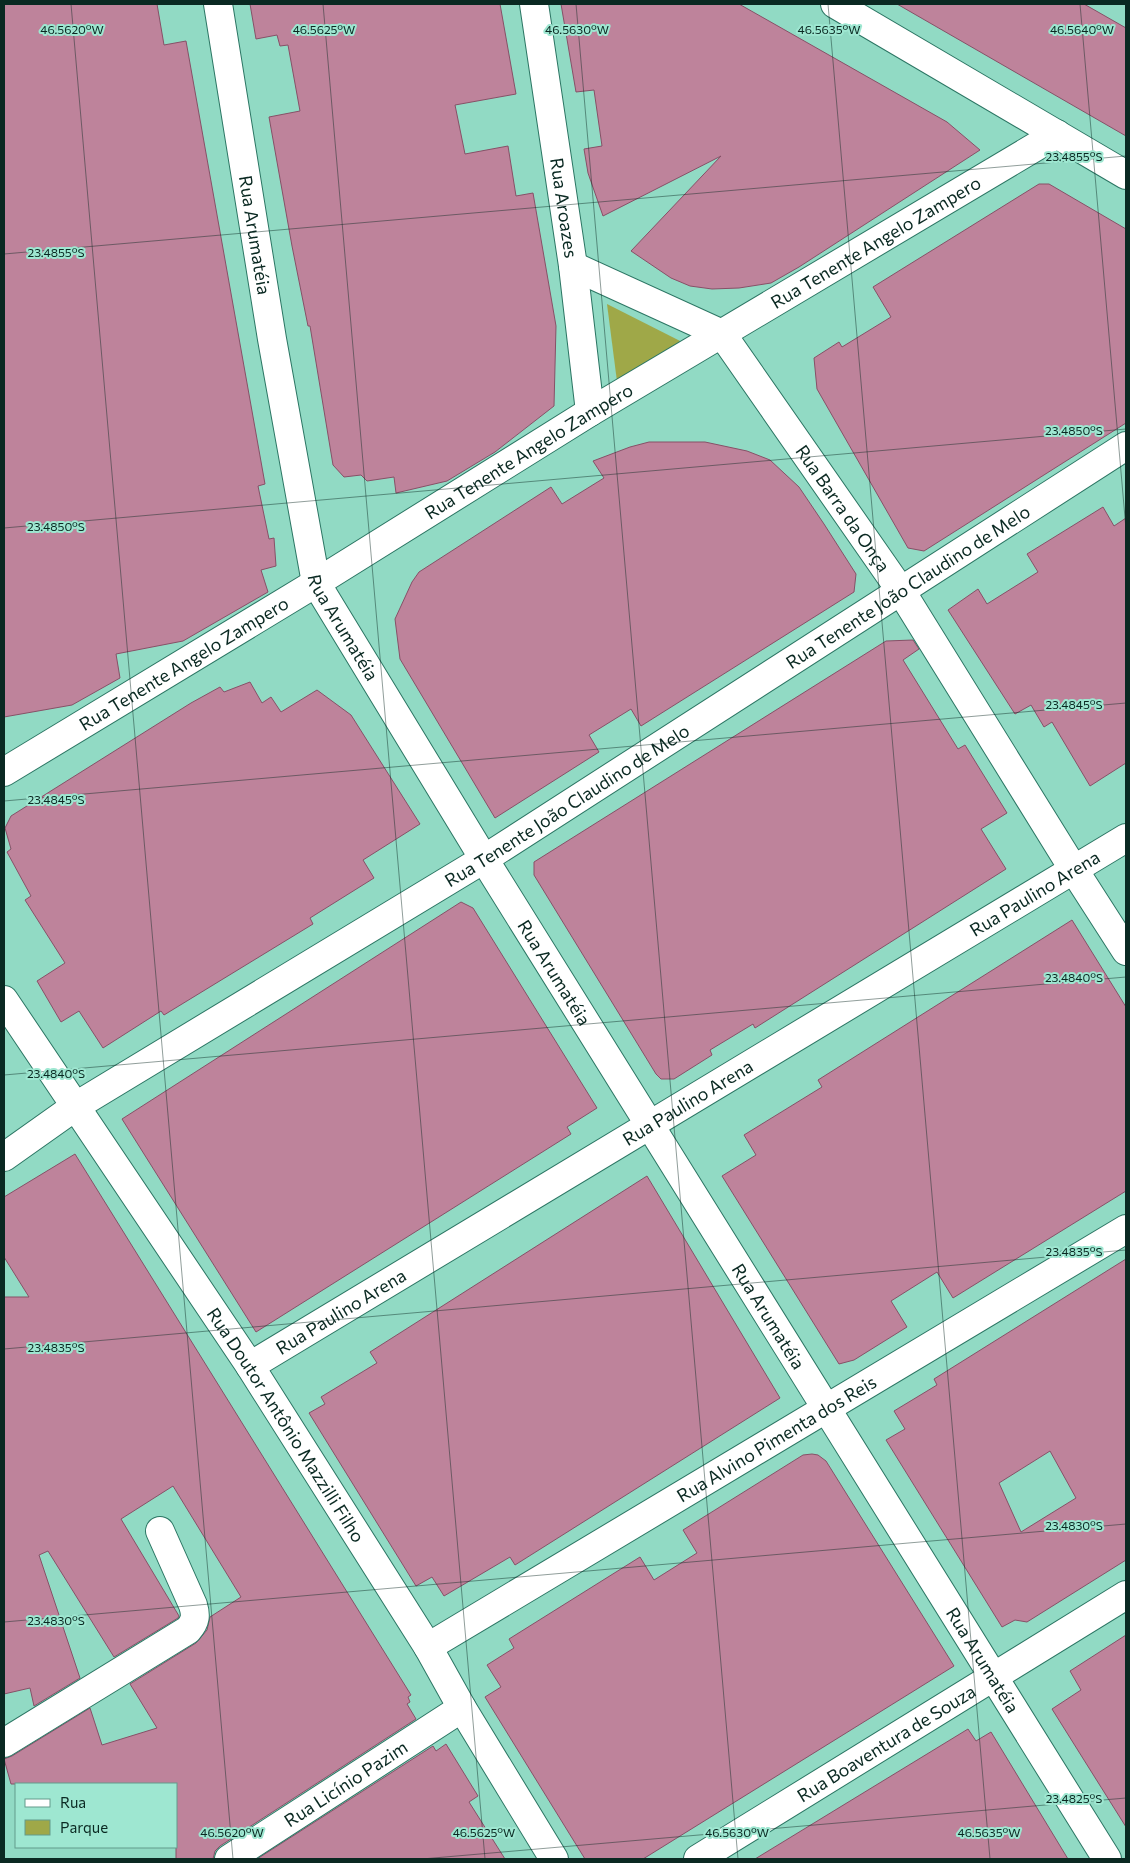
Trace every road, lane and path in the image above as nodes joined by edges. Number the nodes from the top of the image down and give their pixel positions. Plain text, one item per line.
1 (218, 4) edge
2 (534, 4) edge
3 (835, 4) edge
4 (1057, 134) junction
5 (1126, 175) edge
6 (573, 266) junction
7 (722, 334) junction
8 (590, 412) junction
9 (1126, 446) edge
10 (316, 583) junction
11 (901, 591) junction
12 (4, 772) edge
13 (1126, 838) edge
14 (484, 859) junction
15 (1074, 870) junction
16 (1126, 951) edge
17 (4, 1000) edge
18 (76, 1106) junction
19 (649, 1125) junction
20 (4, 1157) edge
21 (1126, 1229) edge
22 (250, 1366) junction
23 (826, 1408) junction
24 (160, 1531) dead end
25 (1126, 1595) edge
26 (428, 1647) junction
27 (994, 1677) junction
28 (462, 1708) junction
29 (4, 1743) edge
30 (229, 1859) edge
31 (554, 1859) edge
32 (698, 1859) edge
33 (1107, 1859) edge

1 - 10 street, Rua Arumatéia
2 - 6 street, Rua Aroazes
3 - 4 street
4 - 5 street
4 - 7 street, Rua Tenente Angelo Zampero
6 - 7 street
6 - 8 street, Rua Aroazes
7 - 8 street, Rua Tenente Angelo Zampero
7 - 11 street, Rua Barra da Onça
8 - 10 street, Rua Tenente Angelo Zampero
9 - 11 street, Rua Tenente João Claudino de Melo
10 - 12 street, Rua Tenente Angelo Zampero
10 - 14 street, Rua Arumatéia
11 - 14 street, Rua Tenente João Claudino de Melo
11 - 15 street, Rua Barra da Onça
13 - 15 street, Rua Paulino Arena
14 - 18 street, Rua Tenente João Claudino de Melo
14 - 19 street, Rua Arumatéia
15 - 16 street, Rua Barra da Onça
15 - 19 street, Rua Paulino Arena
17 - 18 street, Rua Doutor Antônio Mazzilli Filho
18 - 20 street, Rua Tenente João Claudino de Melo
18 - 22 street, Rua Doutor Antônio Mazzilli Filho
19 - 22 street, Rua Paulino Arena
19 - 23 street, Rua Arumatéia
21 - 23 street, Rua Alvino Pimenta dos Reis
22 - 26 street, Rua Doutor Antônio Mazzilli Filho
23 - 26 street, Rua Alvino Pimenta dos Reis
23 - 27 street, Rua Arumatéia
24 - 29 street
25 - 27 street, Rua Boaventura de Souza
26 - 28 street, Rua Doutor Antônio Mazzilli Filho
27 - 32 street, Rua Boaventura de Souza
27 - 33 street, Rua Arumatéia
28 - 30 street, Rua Licínio Pazim
28 - 31 street, Rua Doutor Antônio Mazzilli Filho

